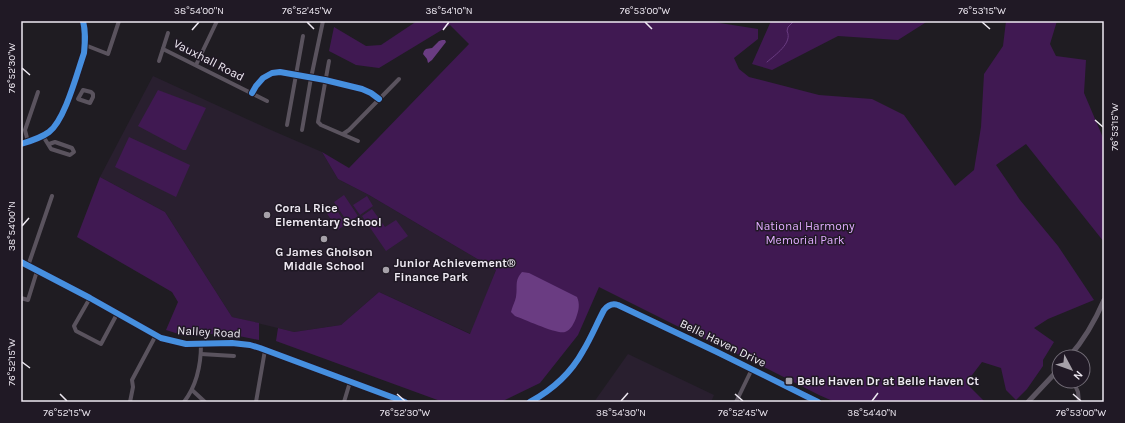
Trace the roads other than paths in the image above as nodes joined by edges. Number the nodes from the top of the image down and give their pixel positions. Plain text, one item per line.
1 (83, 21) edge
2 (119, 21) edge
3 (218, 21) edge
4 (323, 21) edge
5 (168, 33) dead end
6 (303, 36) dead end
7 (85, 45) junction
8 (164, 49) junction
9 (159, 61) dead end
10 (329, 61) dead end
11 (196, 65) junction
12 (295, 75) junction
13 (311, 78) junction
14 (399, 79) dead end
15 (325, 80) junction
16 (38, 92) dead end
17 (252, 93) junction
18 (69, 96) junction
19 (78, 99) dead end
20 (379, 99) junction
21 (267, 101) dead end
22 (287, 125) dead end
23 (302, 130) dead end
24 (343, 134) junction
25 (43, 136) junction
26 (358, 141) dead end
27 (28, 142) junction
28 (21, 144) edge
29 (49, 144) junction
30 (52, 196) dead end
31 (21, 262) edge
32 (28, 266) junction
33 (37, 271) junction
34 (21, 298) edge
35 (90, 298) junction
36 (1104, 300) edge
37 (117, 314) junction
38 (156, 335) junction
39 (201, 344) junction
40 (1076, 349) edge
41 (265, 350) junction
42 (201, 354) junction
43 (234, 356) dead end
44 (752, 369) junction
45 (1051, 378) edge
46 (350, 382) junction
47 (1077, 389) edge
48 (192, 390) junction
49 (534, 401) edge
50 (130, 402) edge
51 (184, 402) edge
52 (205, 402) edge
53 (256, 402) edge
54 (344, 402) edge
55 (405, 402) edge
56 (736, 402) edge
57 (818, 402) edge
58 (1028, 402) edge
59 (1079, 402) edge

1 - 7 street
2 - 7 street
3 - 11 street
4 - 13 street
5 - 8 street
6 - 12 street
7 - 18 street
8 - 9 street
8 - 11 street, Vauxhall Road
10 - 15 street
11 - 17 street, Vauxhall Road
12 - 13 street
12 - 17 street
12 - 22 street
13 - 15 street
13 - 23 street
14 - 20 street
15 - 20 street
15 - 24 street
16 - 27 street
17 - 21 street, Vauxhall Road
18 - 19 street
18 - 25 street
20 - 24 street
24 - 26 street
25 - 27 street
25 - 29 street
27 - 28 street
29 - 29 street
30 - 32 street
31 - 32 street, Nalley Road
32 - 33 street, Nalley Road
33 - 34 street
33 - 35 street, Nalley Road
35 - 37 street, Nalley Road
35 - 37 street
36 - 40 main road
37 - 38 street, Nalley Road
38 - 39 street, Nalley Road
38 - 50 street
39 - 41 street, Nalley Road
39 - 42 street
41 - 46 street, Nalley Road
41 - 53 street
42 - 43 street
42 - 48 street
44 - 49 street, Belle Haven Drive
44 - 56 street
44 - 57 street, Belle Haven Drive
45 - 58 main road
46 - 54 street
46 - 55 street, Nalley Road
47 - 59 street
48 - 51 street
48 - 52 street

